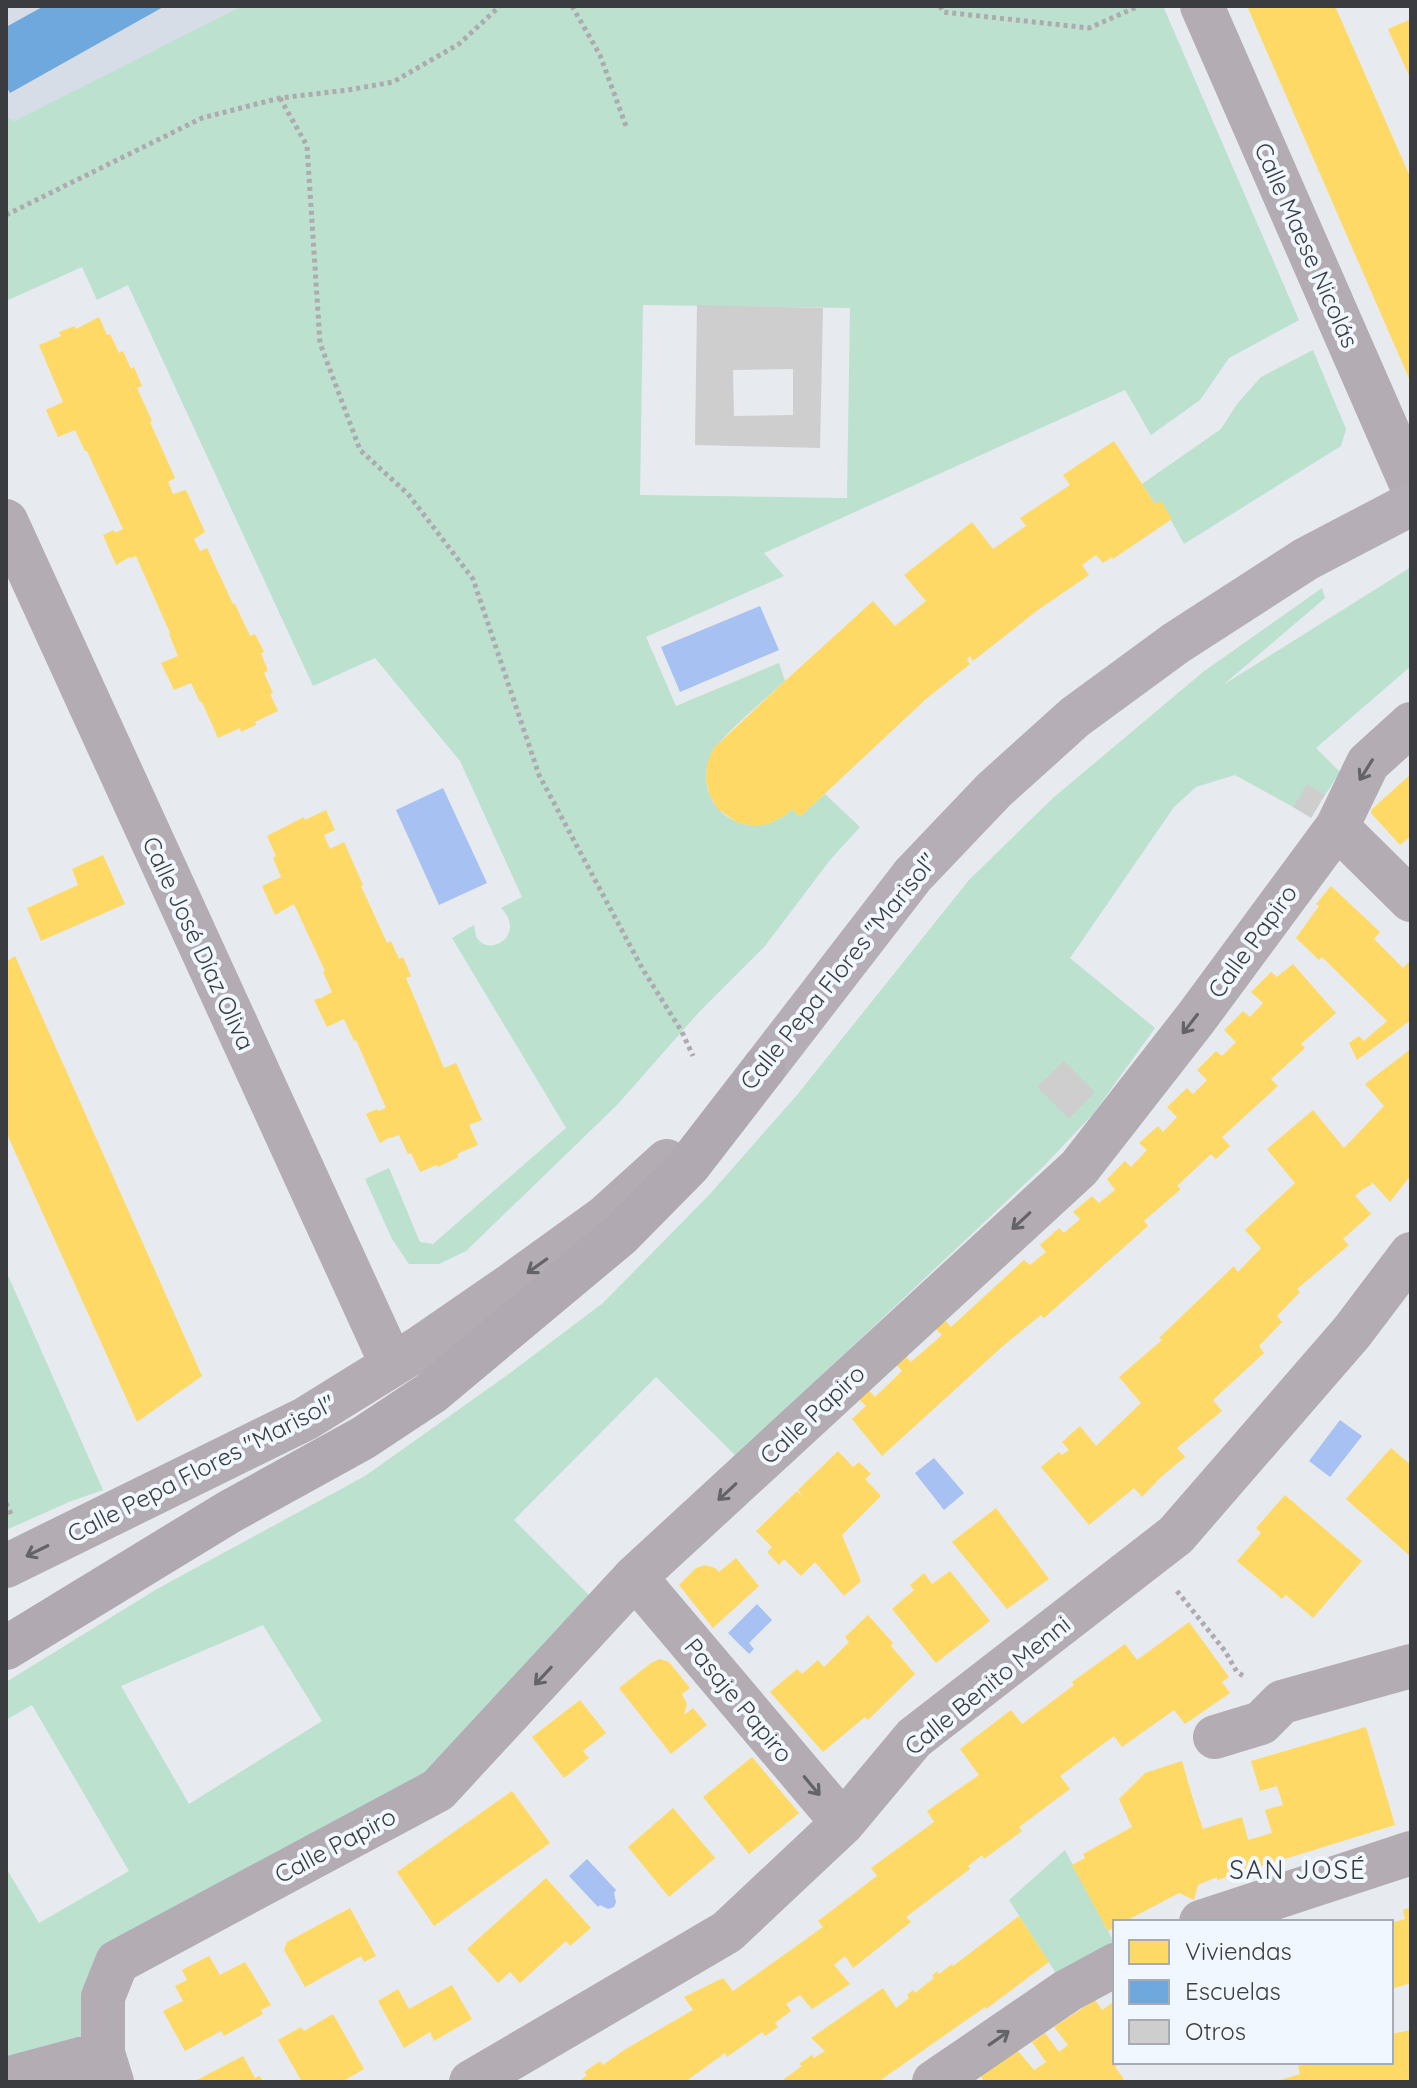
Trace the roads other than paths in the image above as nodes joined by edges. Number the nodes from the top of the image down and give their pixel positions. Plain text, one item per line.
1 (1202, 6) edge
2 (1411, 484) edge
3 (1411, 504) edge
4 (6, 521) edge
5 (1411, 724) edge
6 (1337, 827) junction
7 (1411, 900) edge
8 (764, 1068) junction
9 (1411, 1254) edge
10 (392, 1365) junction
11 (431, 1393) junction
12 (6, 1566) edge
13 (635, 1577) junction
14 (6, 1615) edge
15 (6, 1648) edge
16 (1411, 1666) edge
17 (1215, 1737) dead end
18 (843, 1823) junction
19 (1411, 1853) edge
20 (1207, 1920) edge
21 (1113, 1966) edge
22 (108, 2067) edge
23 (6, 2079) edge
24 (471, 2082) edge
25 (934, 2082) edge

1 - 2 street, Calle Maese Nicolás
3 - 8 main road, Calle Pepa Flores "Marisol"
4 - 10 street, Calle José Díaz Oliva
5 -> 6 street, Calle Papiro
6 - 7 street
6 -> 13 street, Calle Papiro
8 -> 10 street, Calle Pepa Flores "Marisol"
8 - 11 highway
9 - 18 street, Calle Benito Menni
10 -> 12 street, Calle Pepa Flores "Marisol"
11 - 14 highway
11 - 15 highway
13 -> 18 street, Pasaje Papiro
13 -> 22 street, Calle Papiro
16 - 17 street
18 - 24 street, Calle Benito Menni
19 - 20 street
25 -> 21 street
22 - 23 street

